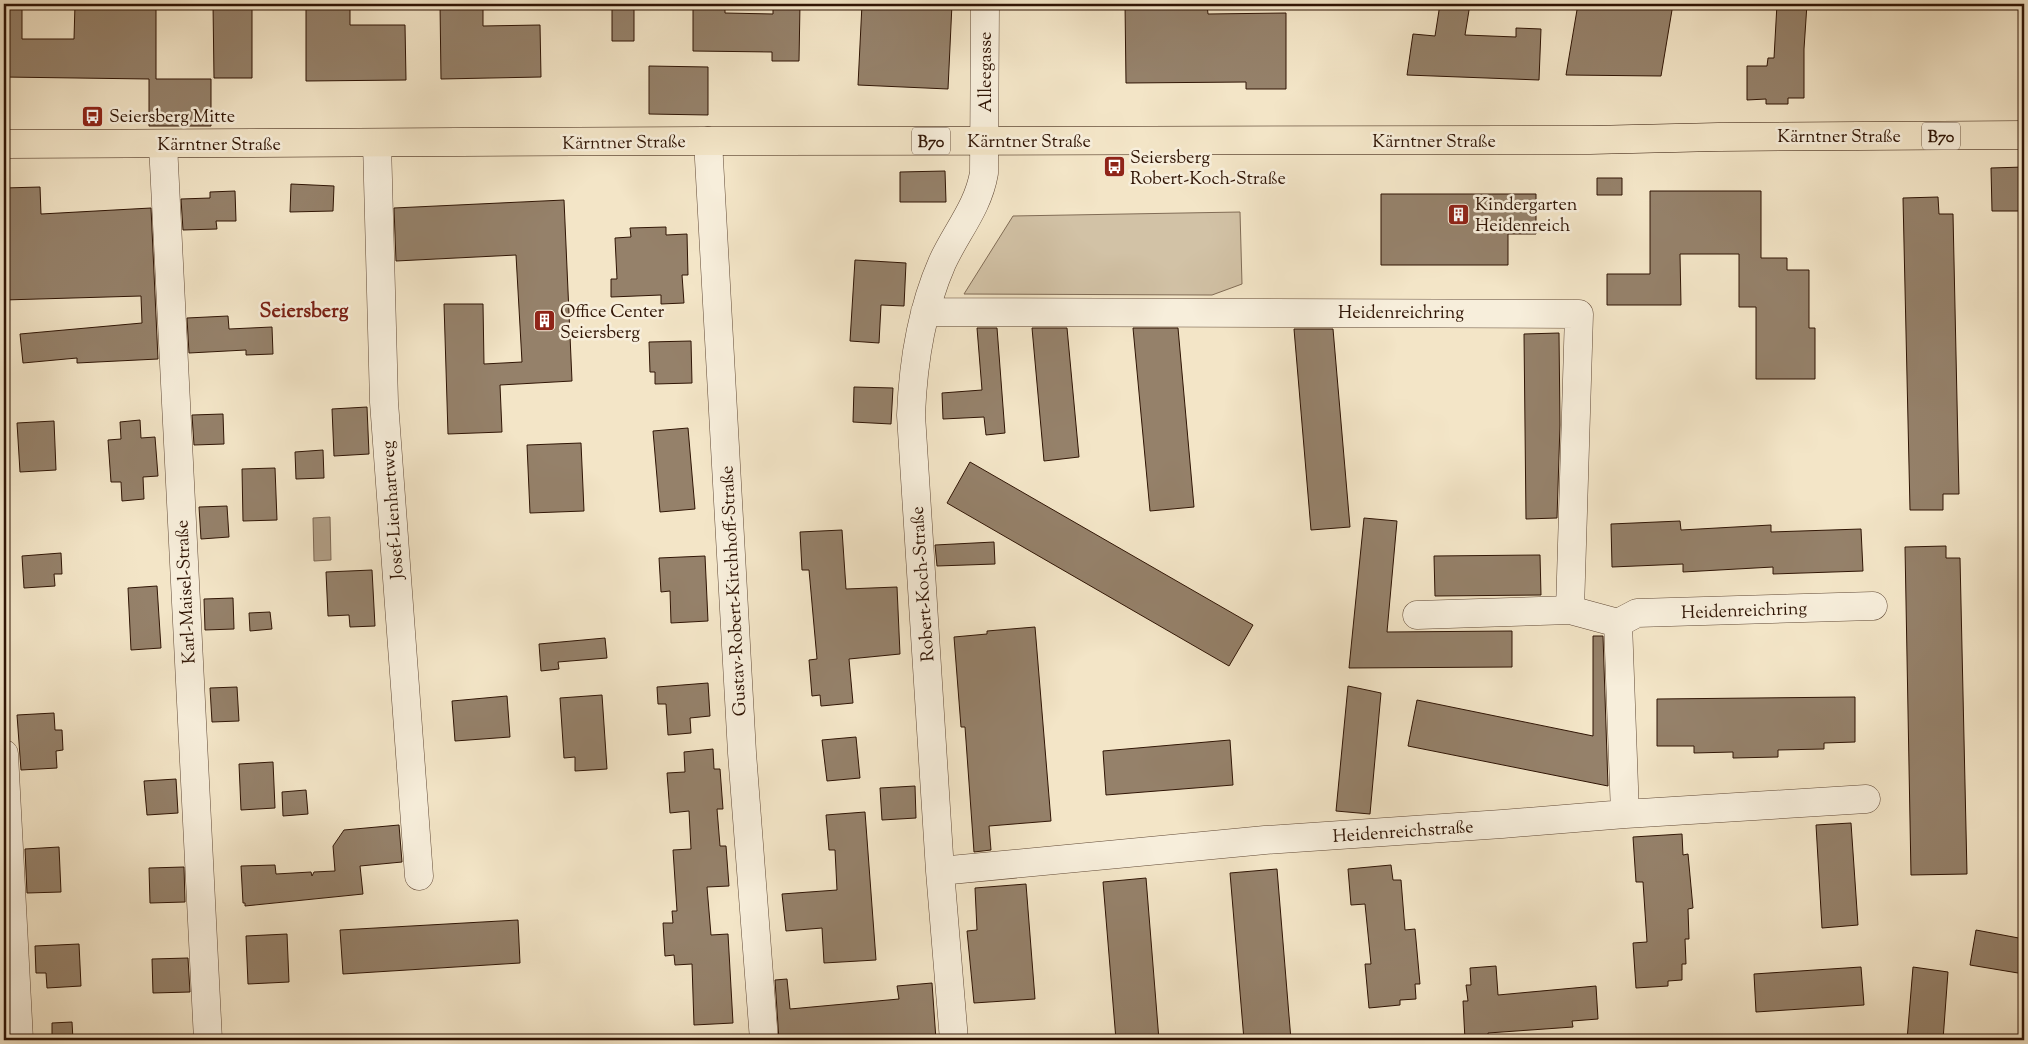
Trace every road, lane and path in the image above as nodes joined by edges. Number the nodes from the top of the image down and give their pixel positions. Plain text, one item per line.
1 (985, 4) edge
2 (2024, 135) edge
3 (708, 141) junction
4 (984, 141) junction
5 (377, 143) junction
6 (4, 144) edge
7 (163, 144) junction
8 (926, 312) junction
9 (1873, 606) dead end
10 (1570, 610) junction
11 (1417, 615) dead end
12 (1618, 623) junction
13 (4, 754) edge
14 (1866, 799) dead end
15 (1625, 814) junction
16 (940, 871) junction
17 (419, 876) dead end
18 (19, 1040) edge
19 (208, 1040) edge
20 (764, 1040) edge
21 (954, 1040) edge

1 - 4 street, Alleegasse
2 - 4 main road, Kärntner Straße / B70
3 - 4 main road, Kärntner Straße / B70
3 - 5 main road, Kärntner Straße / B70
3 - 20 street, Gustav-Robert-Kirchhoff-Straße
4 - 8 street, Robert-Koch-Straße
5 - 7 main road, Kärntner Straße / B70
5 - 17 street, Josef-Lienhartweg
6 - 7 main road, Kärntner Straße / B70
7 - 19 street, Karl-Maisel-Straße
8 - 10 street, Heidenreichring
8 - 16 street, Robert-Koch-Straße
9 - 12 street, Heidenreichring
10 - 11 street
10 - 12 street
12 - 15 street
13 - 18 street
14 - 15 street, Heidenreichstraße
15 - 16 street, Heidenreichstraße
16 - 21 street, Robert-Koch-Straße

